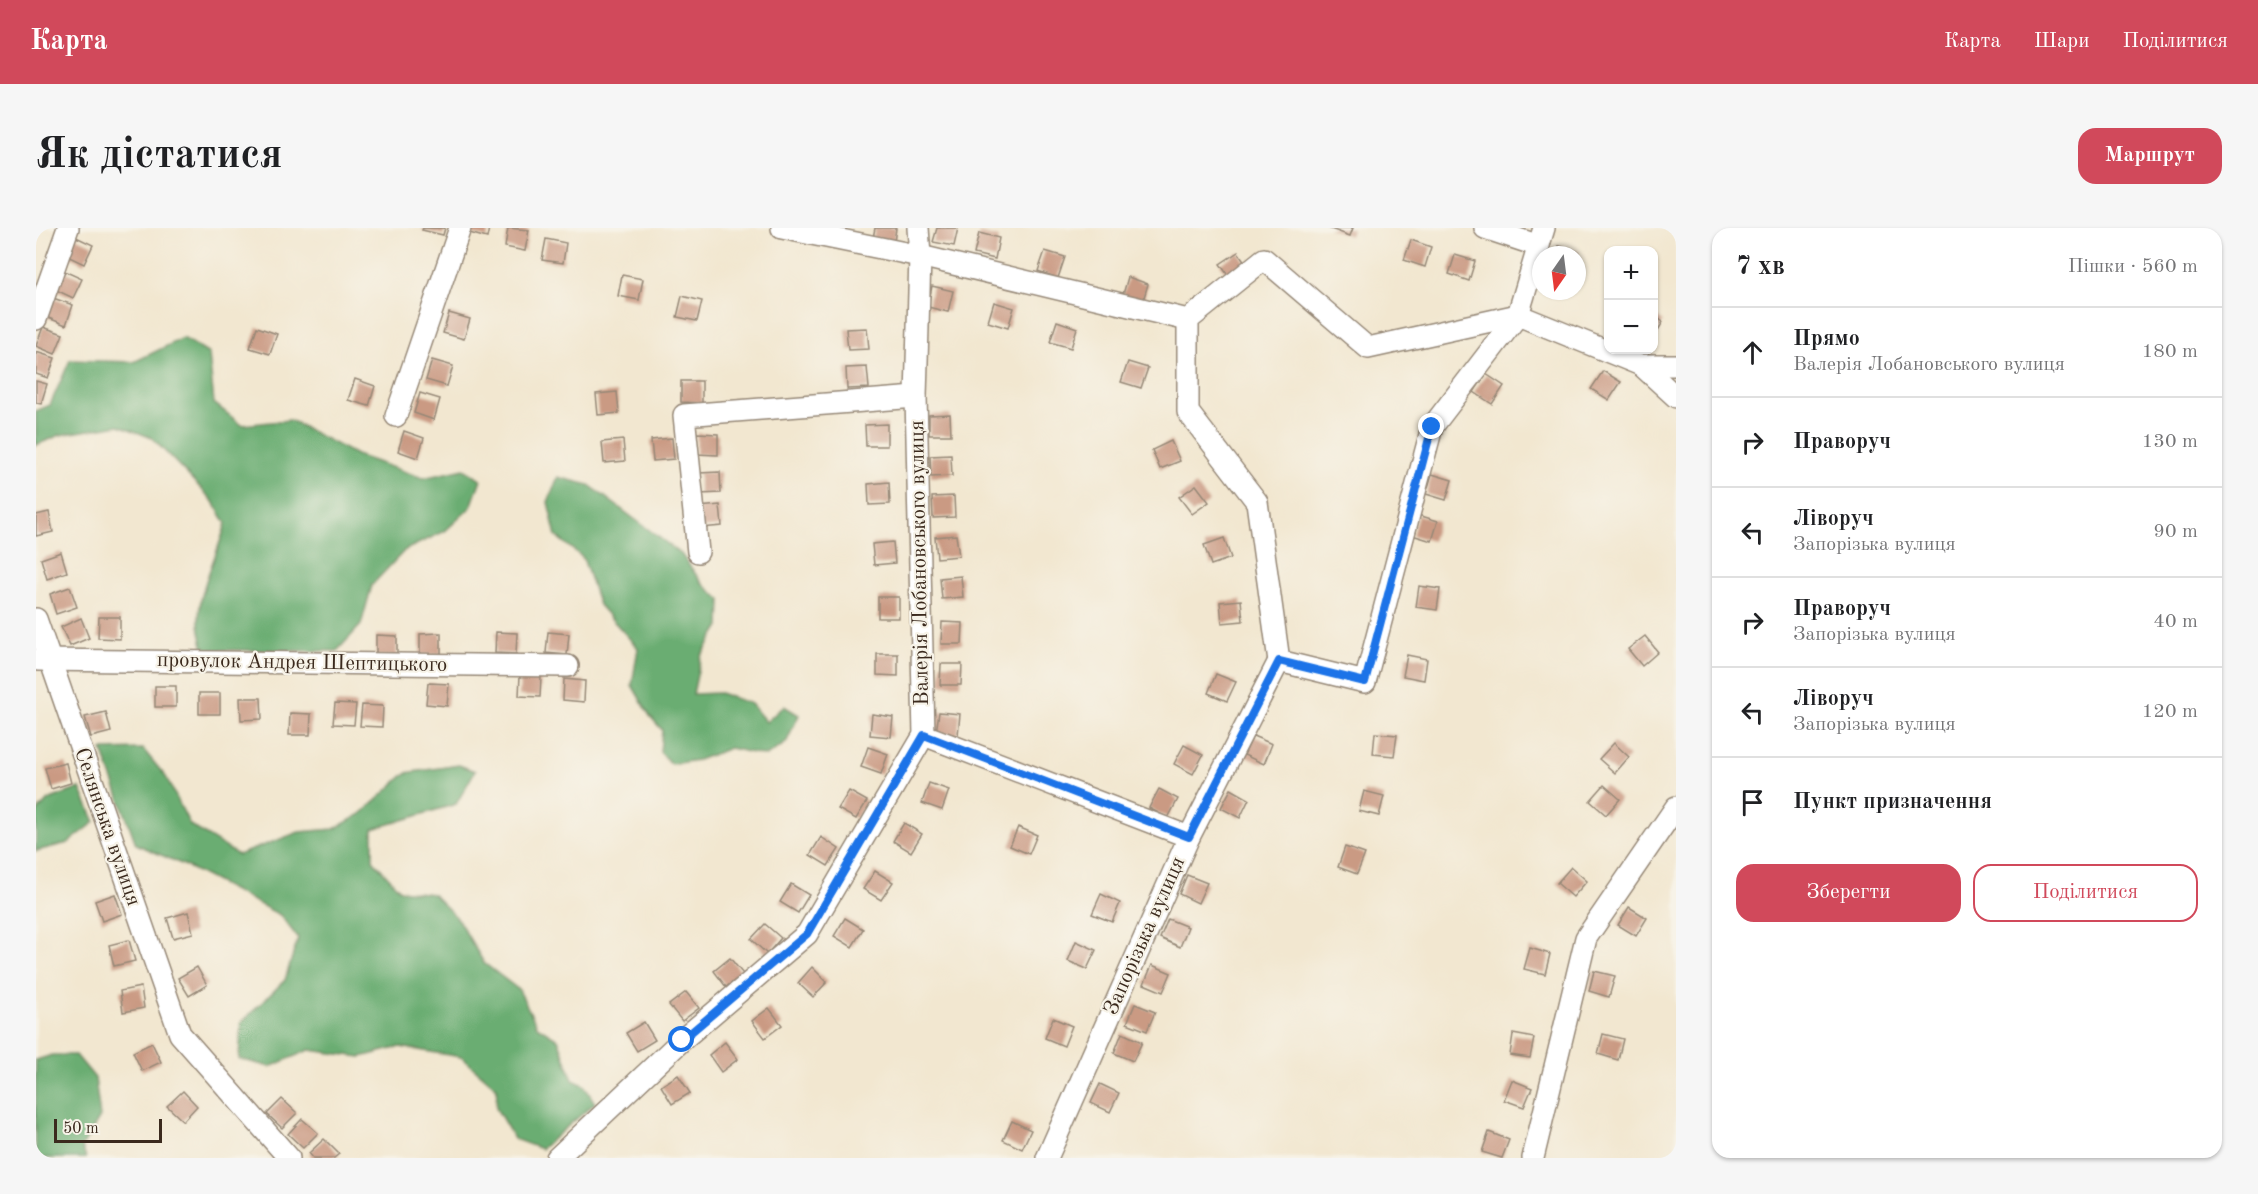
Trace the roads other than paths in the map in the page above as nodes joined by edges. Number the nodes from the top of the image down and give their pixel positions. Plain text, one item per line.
1 (68, 228) edge
2 (460, 228) edge
3 (782, 228) edge
4 (918, 228) edge
5 (1485, 228) edge
6 (1541, 237) edge
7 (920, 256) junction
8 (1518, 315) junction
9 (36, 319) edge
10 (1188, 320) junction
11 (1641, 365) junction
12 (1676, 365) edge
13 (916, 397) junction
14 (1676, 397) edge
15 (396, 416) dead end
16 (698, 552) dead end
17 (36, 620) edge
18 (43, 660) edge
19 (1279, 661) junction
20 (568, 666) dead end
21 (924, 735) junction
22 (1676, 807) edge
23 (1189, 837) junction
24 (289, 1158) edge
25 (557, 1158) edge
26 (1047, 1158) edge
27 (1533, 1158) edge

1 - 9 street
2 - 15 street
3 - 7 street
4 - 7 street, Валерія Лобановського вулиця
5 - 6 street
6 - 8 street
7 - 10 street
7 - 13 street, Валерія Лобановського вулиця
8 - 10 street
8 - 11 street
8 - 19 street
10 - 19 street
11 - 12 street
11 - 14 street
13 - 16 street
13 - 21 street, Валерія Лобановського вулиця
17 - 18 street, Селянська вулиця
18 - 20 street, провулок Андрея Шептицького
18 - 24 street, Селянська вулиця
19 - 23 street, Запорізька вулиця
21 - 23 street
21 - 25 street, Валерія Лобановського вулиця
22 - 27 street
23 - 26 street, Запорізька вулиця

